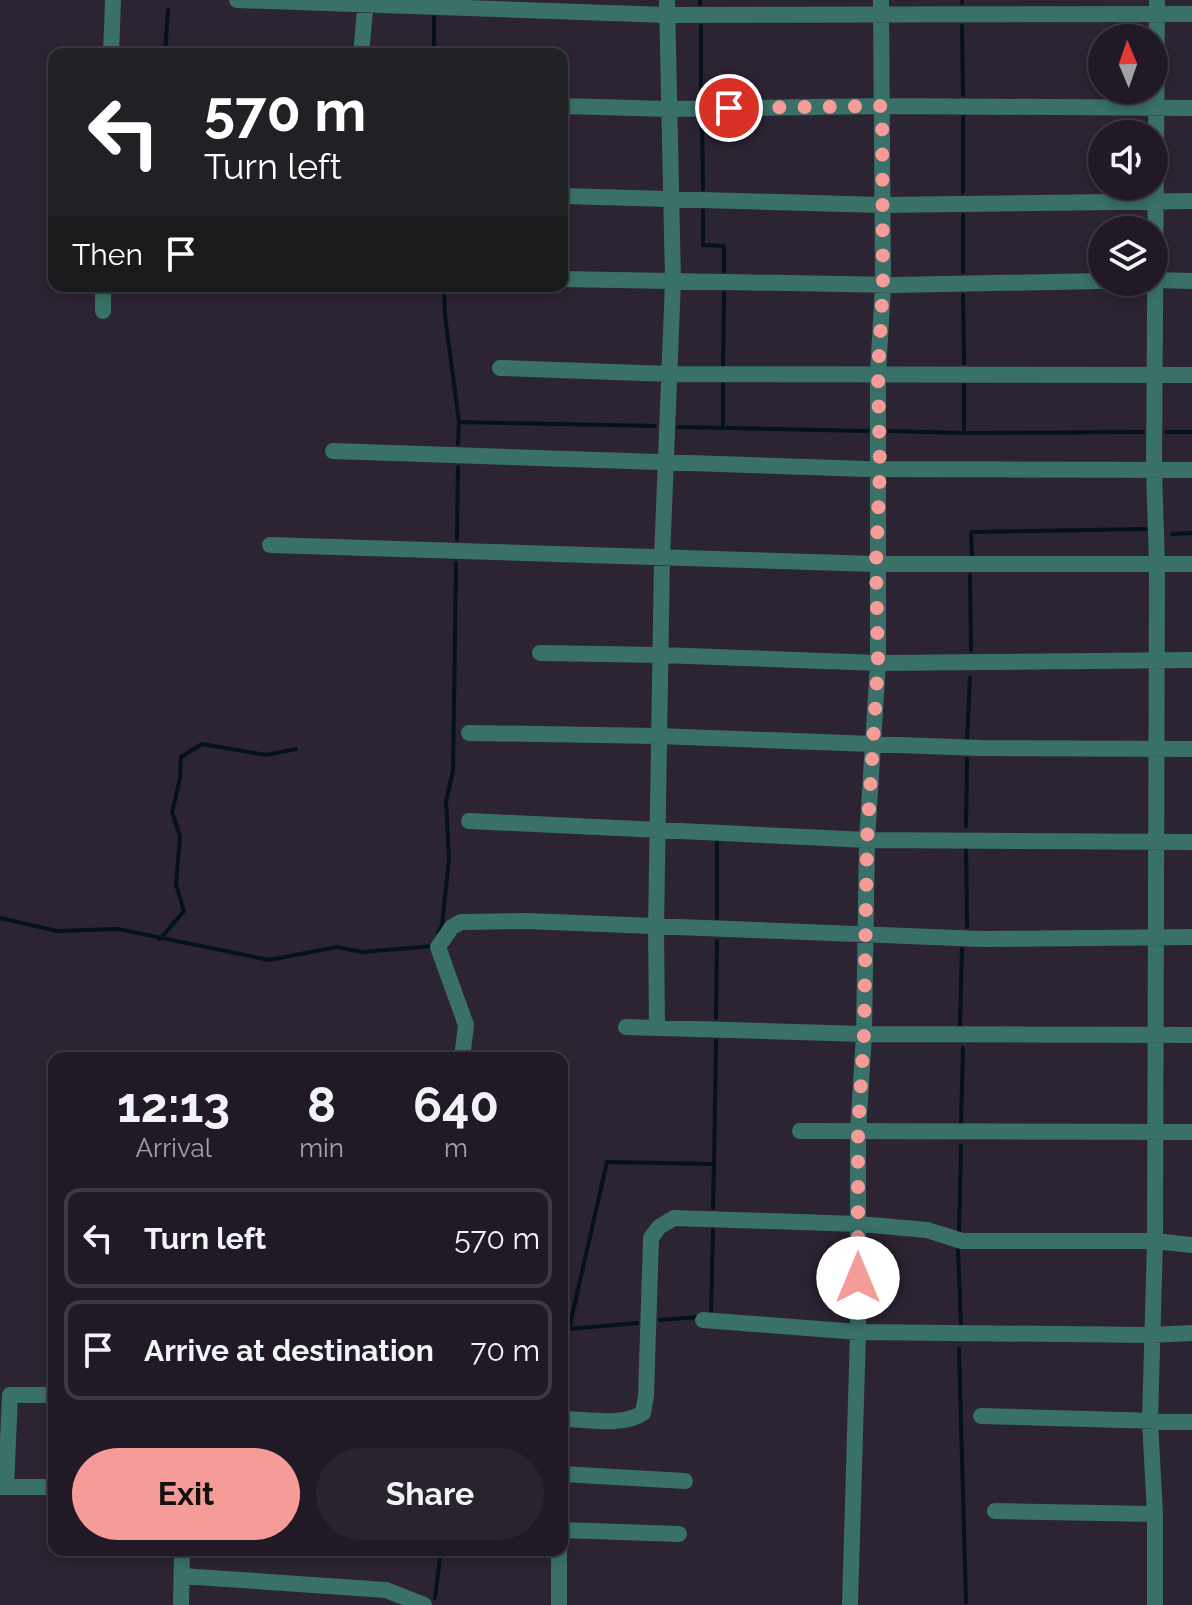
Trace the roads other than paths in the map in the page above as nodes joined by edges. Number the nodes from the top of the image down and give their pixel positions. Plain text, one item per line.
1 (113, 0) edge
2 (237, 0) edge
3 (366, 1) edge
4 (881, 7) edge
5 (1158, 7) edge
6 (667, 8) edge
7 (1192, 14) edge
8 (111, 48) edge
9 (362, 48) edge
10 (568, 106) edge
11 (882, 106) junction
12 (1155, 108) junction
13 (1192, 108) edge
14 (668, 109) junction
15 (568, 196) edge
16 (670, 199) junction
17 (1156, 201) junction
18 (1192, 201) edge
19 (882, 205) junction
20 (1156, 216) edge
21 (568, 279) edge
22 (1168, 280) edge
23 (673, 281) junction
24 (1088, 281) edge
25 (1192, 281) edge
26 (883, 285) junction
27 (103, 292) edge
28 (1155, 296) edge
29 (103, 311) dead end
30 (500, 368) dead end
31 (878, 373) junction
32 (670, 374) junction
33 (1155, 375) junction
34 (1192, 375) edge
35 (333, 451) dead end
36 (665, 463) junction
37 (880, 469) junction
38 (1154, 470) junction
39 (1192, 470) edge
40 (270, 545) dead end
41 (662, 558) junction
42 (876, 564) junction
43 (1157, 564) junction
44 (1192, 564) edge
45 (540, 653) dead end
46 (660, 655) junction
47 (1156, 660) junction
48 (1192, 660) edge
49 (878, 663) junction
50 (469, 733) dead end
51 (658, 736) junction
52 (873, 745) junction
53 (1156, 749) junction
54 (1192, 749) edge
55 (469, 821) dead end
56 (657, 829) junction
57 (867, 840) junction
58 (1155, 842) junction
59 (1192, 842) edge
60 (656, 928) junction
61 (867, 935) junction
62 (1155, 936) junction
63 (1192, 937) edge
64 (626, 1027) dead end
65 (657, 1028) junction
66 (864, 1034) junction
67 (1154, 1035) junction
68 (1192, 1035) edge
69 (463, 1052) edge
70 (800, 1131) dead end
71 (858, 1132) junction
72 (1155, 1132) junction
73 (1192, 1132) edge
74 (859, 1224) junction
75 (1155, 1241) junction
76 (1192, 1245) edge
77 (703, 1320) dead end
78 (858, 1332) junction
79 (1192, 1333) edge
80 (1152, 1335) junction
81 (5, 1395) edge
82 (48, 1395) edge
83 (981, 1416) dead end
84 (568, 1419) edge
85 (1150, 1421) junction
86 (1192, 1422) edge
87 (568, 1474) edge
88 (685, 1481) dead end
89 (3, 1487) edge
90 (48, 1487) edge
91 (995, 1511) dead end
92 (1155, 1514) junction
93 (568, 1530) edge
94 (679, 1534) dead end
95 (182, 1556) edge
96 (559, 1556) edge
97 (182, 1576) junction
98 (181, 1605) edge
99 (424, 1605) edge
100 (559, 1605) edge
101 (850, 1605) edge
102 (1155, 1605) edge

1 - 8 street
2 - 3 street
3 - 6 street
3 - 9 street
4 - 5 street
4 - 6 street
4 - 11 street
5 - 7 street
5 - 12 street
6 - 14 street
10 - 14 street
11 - 12 street
11 - 14 street
11 - 19 street
12 - 13 street
12 - 17 street
14 - 16 street
15 - 16 street
16 - 19 street
16 - 23 street
17 - 18 street
17 - 19 street
17 - 20 street
19 - 26 street
21 - 23 street
22 - 25 street
23 - 26 street
23 - 32 street
24 - 26 street
26 - 31 street
27 - 29 street
28 - 33 street
30 - 32 street
31 - 32 street
31 - 33 street
31 - 37 street
32 - 36 street
33 - 34 street
33 - 38 street
35 - 36 street
36 - 37 street
36 - 41 street
37 - 38 street
37 - 42 street
38 - 39 street
38 - 43 street
40 - 41 street
41 - 42 street
41 - 46 street
42 - 43 street
42 - 49 street
43 - 44 street
43 - 47 street
45 - 46 street
46 - 49 street
46 - 51 street
47 - 48 street
47 - 49 street
47 - 53 street
49 - 52 street
50 - 51 street
51 - 52 street
51 - 56 street
52 - 53 street
52 - 57 street
53 - 54 street
53 - 58 street
55 - 56 street
56 - 57 street
56 - 60 street
57 - 58 street
57 - 61 street
58 - 59 street
58 - 62 street
60 - 61 street
60 - 65 street
60 - 69 street
61 - 62 street
61 - 66 street
62 - 63 street
62 - 67 street
64 - 65 street
65 - 66 street
66 - 67 street
66 - 71 street
67 - 68 street
67 - 72 street
70 - 71 street
71 - 72 street
71 - 74 street
72 - 73 street
72 - 75 street
74 - 75 street
74 - 78 street
74 - 84 street
75 - 76 street
75 - 80 street
77 - 78 street
78 - 80 street
78 - 101 street
79 - 80 street
80 - 85 street
81 - 82 street
81 - 89 street
83 - 85 street
85 - 86 street
85 - 92 street
87 - 88 street
89 - 90 street
91 - 92 street
92 - 102 street
93 - 94 street
95 - 97 street
96 - 100 street
97 - 98 street
97 - 99 street

